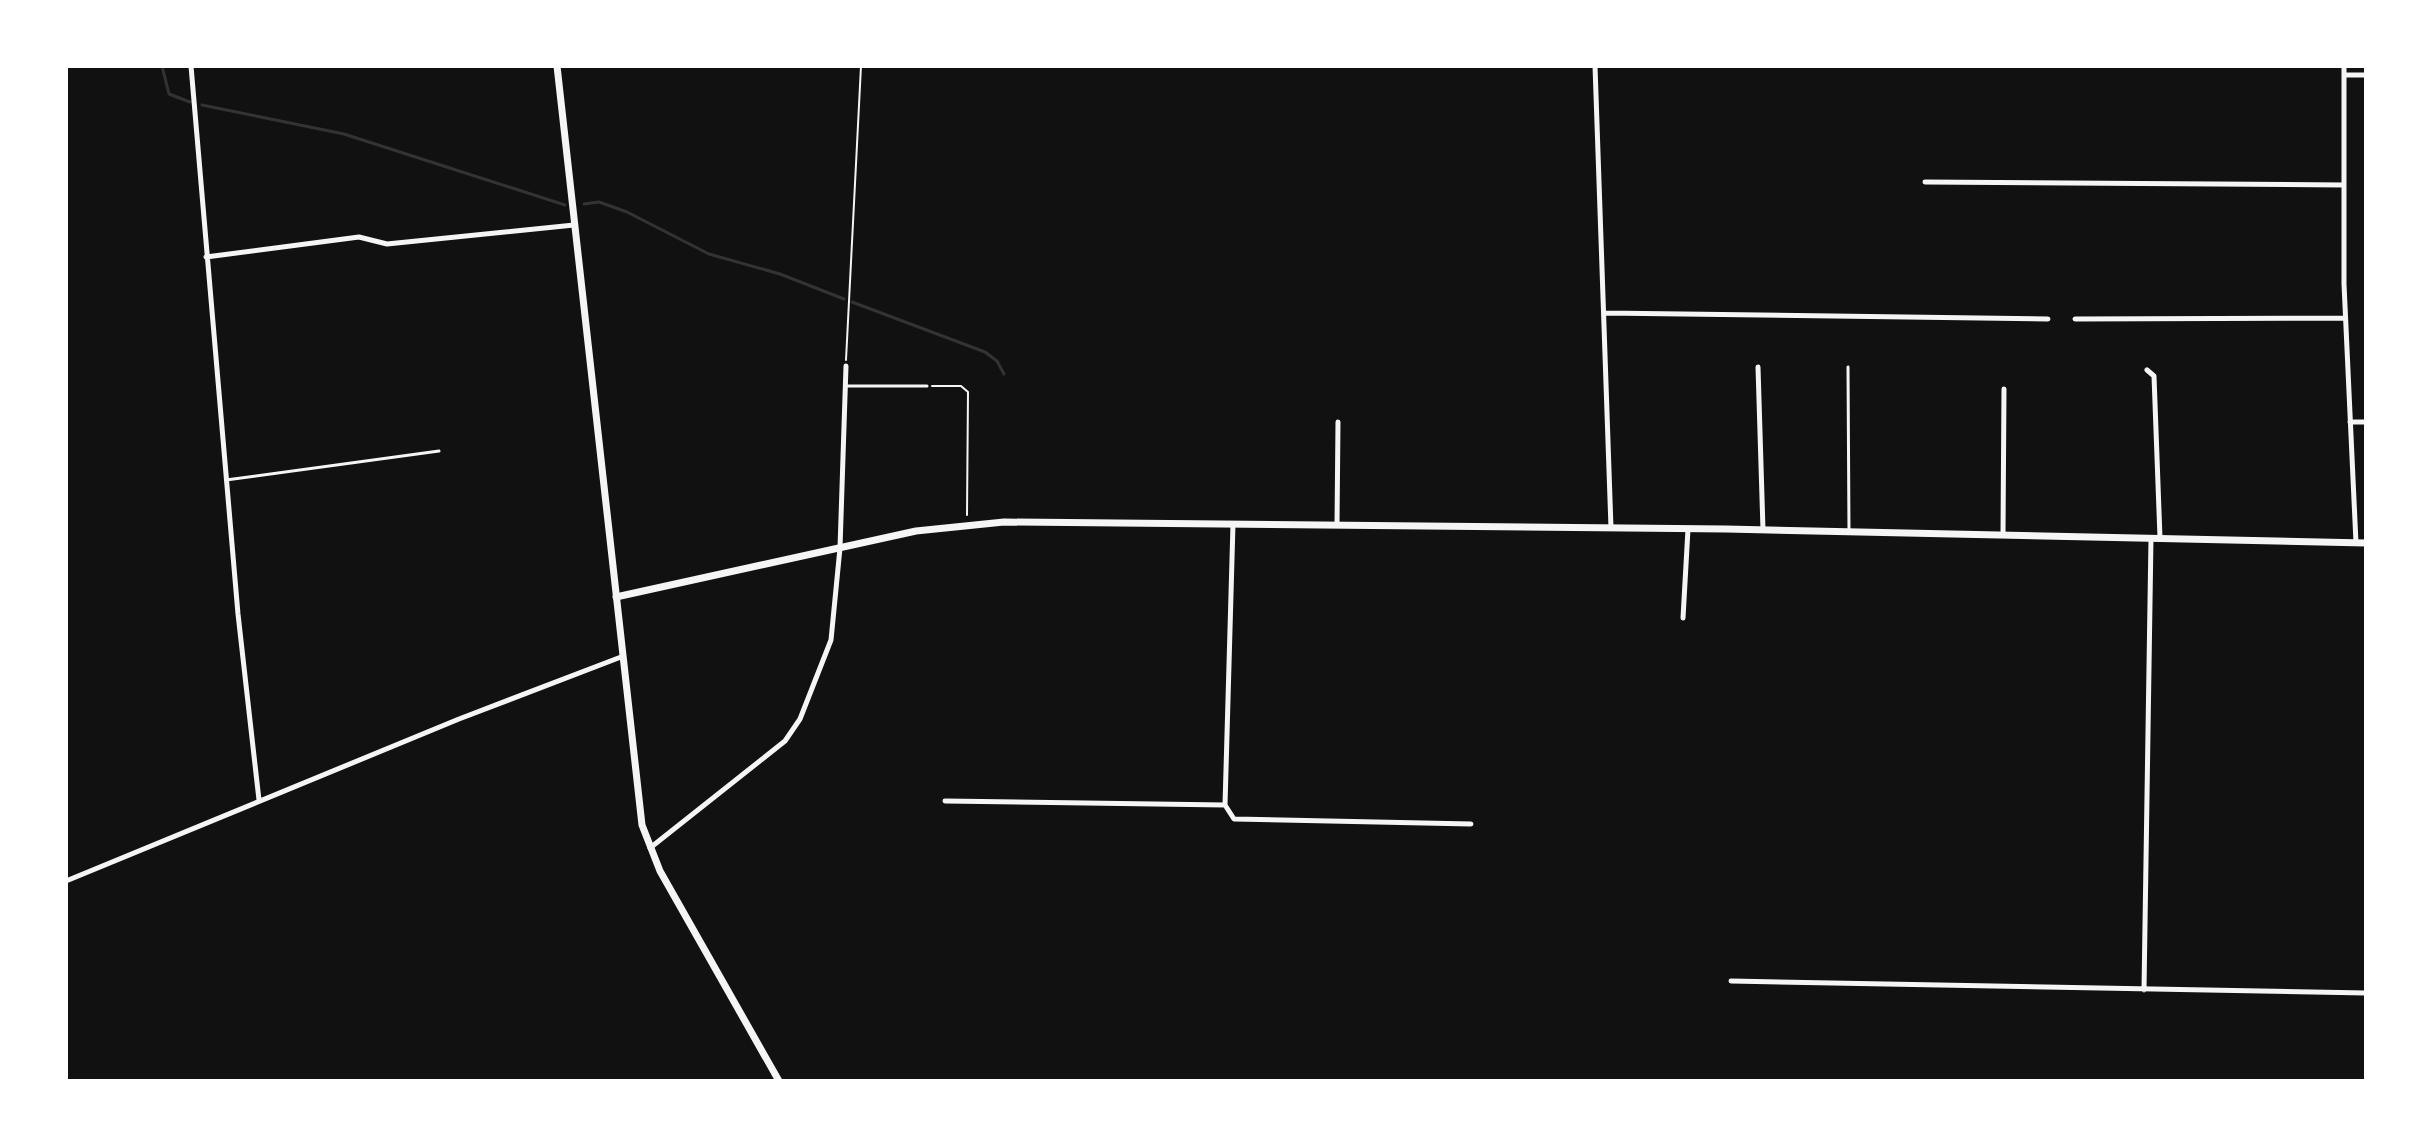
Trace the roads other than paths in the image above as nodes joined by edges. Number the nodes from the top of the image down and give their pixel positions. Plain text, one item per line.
1 (191, 66) edge
2 (557, 66) edge
3 (1595, 66) edge
4 (2344, 66) edge
5 (2344, 75) junction
6 (2366, 75) edge
7 (1925, 182) dead end
8 (2344, 185) junction
9 (574, 225) junction
10 (206, 257) junction
11 (1604, 313) junction
12 (2345, 318) junction
13 (2048, 319) dead end
14 (2075, 319) dead end
15 (846, 366) road end
16 (1758, 367) dead end
17 (1848, 367) dead end
18 (2147, 370) dead end
19 (845, 386) junction
20 (927, 386) road end
21 (2004, 389) dead end
22 (1338, 422) dead end
23 (2350, 422) junction
24 (2366, 422) edge
25 (439, 451) dead end
26 (226, 480) junction
27 (1233, 524) junction
28 (1337, 525) junction
29 (1611, 528) junction
30 (1688, 529) junction
31 (1763, 530) junction
32 (1849, 532) junction
33 (2003, 535) junction
34 (2155, 538) junction
35 (2356, 543) junction
36 (2366, 543) edge
37 (840, 548) junction
38 (616, 597) junction
39 (1683, 618) dead end
40 (621, 657) junction
41 (259, 800) junction
42 (945, 801) dead end
43 (1225, 805) junction
44 (1471, 824) dead end
45 (649, 849) junction
46 (66, 881) edge
47 (1731, 981) dead end
48 (2144, 990) junction
49 (2366, 993) edge
50 (779, 1081) edge

1 - 10 street
2 - 9 street
3 - 11 street
4 - 5 street
5 - 6 street
5 - 8 street
7 - 8 street
8 - 12 street
9 - 10 street
9 - 38 street
10 - 26 street
11 - 13 street
11 - 29 street
12 - 14 street
12 - 23 street
15 - 19 street
16 - 31 street
17 - 32 lane
18 - 34 street
19 - 20 lane
19 - 37 street
21 - 33 street
22 - 28 street
23 - 24 street
23 - 35 street
25 - 26 lane
26 - 41 street
27 - 28 street
27 - 37 street
27 - 43 street
28 - 29 street
29 - 30 street
30 - 31 street
30 - 39 street
31 - 32 street
32 - 33 street
33 - 34 street
34 - 35 street
34 - 48 street
35 - 36 street
37 - 38 street
37 - 45 street
38 - 40 street
40 - 41 street
40 - 45 street
41 - 46 street
42 - 43 street
43 - 44 street
45 - 50 street
47 - 48 street
48 - 49 street

